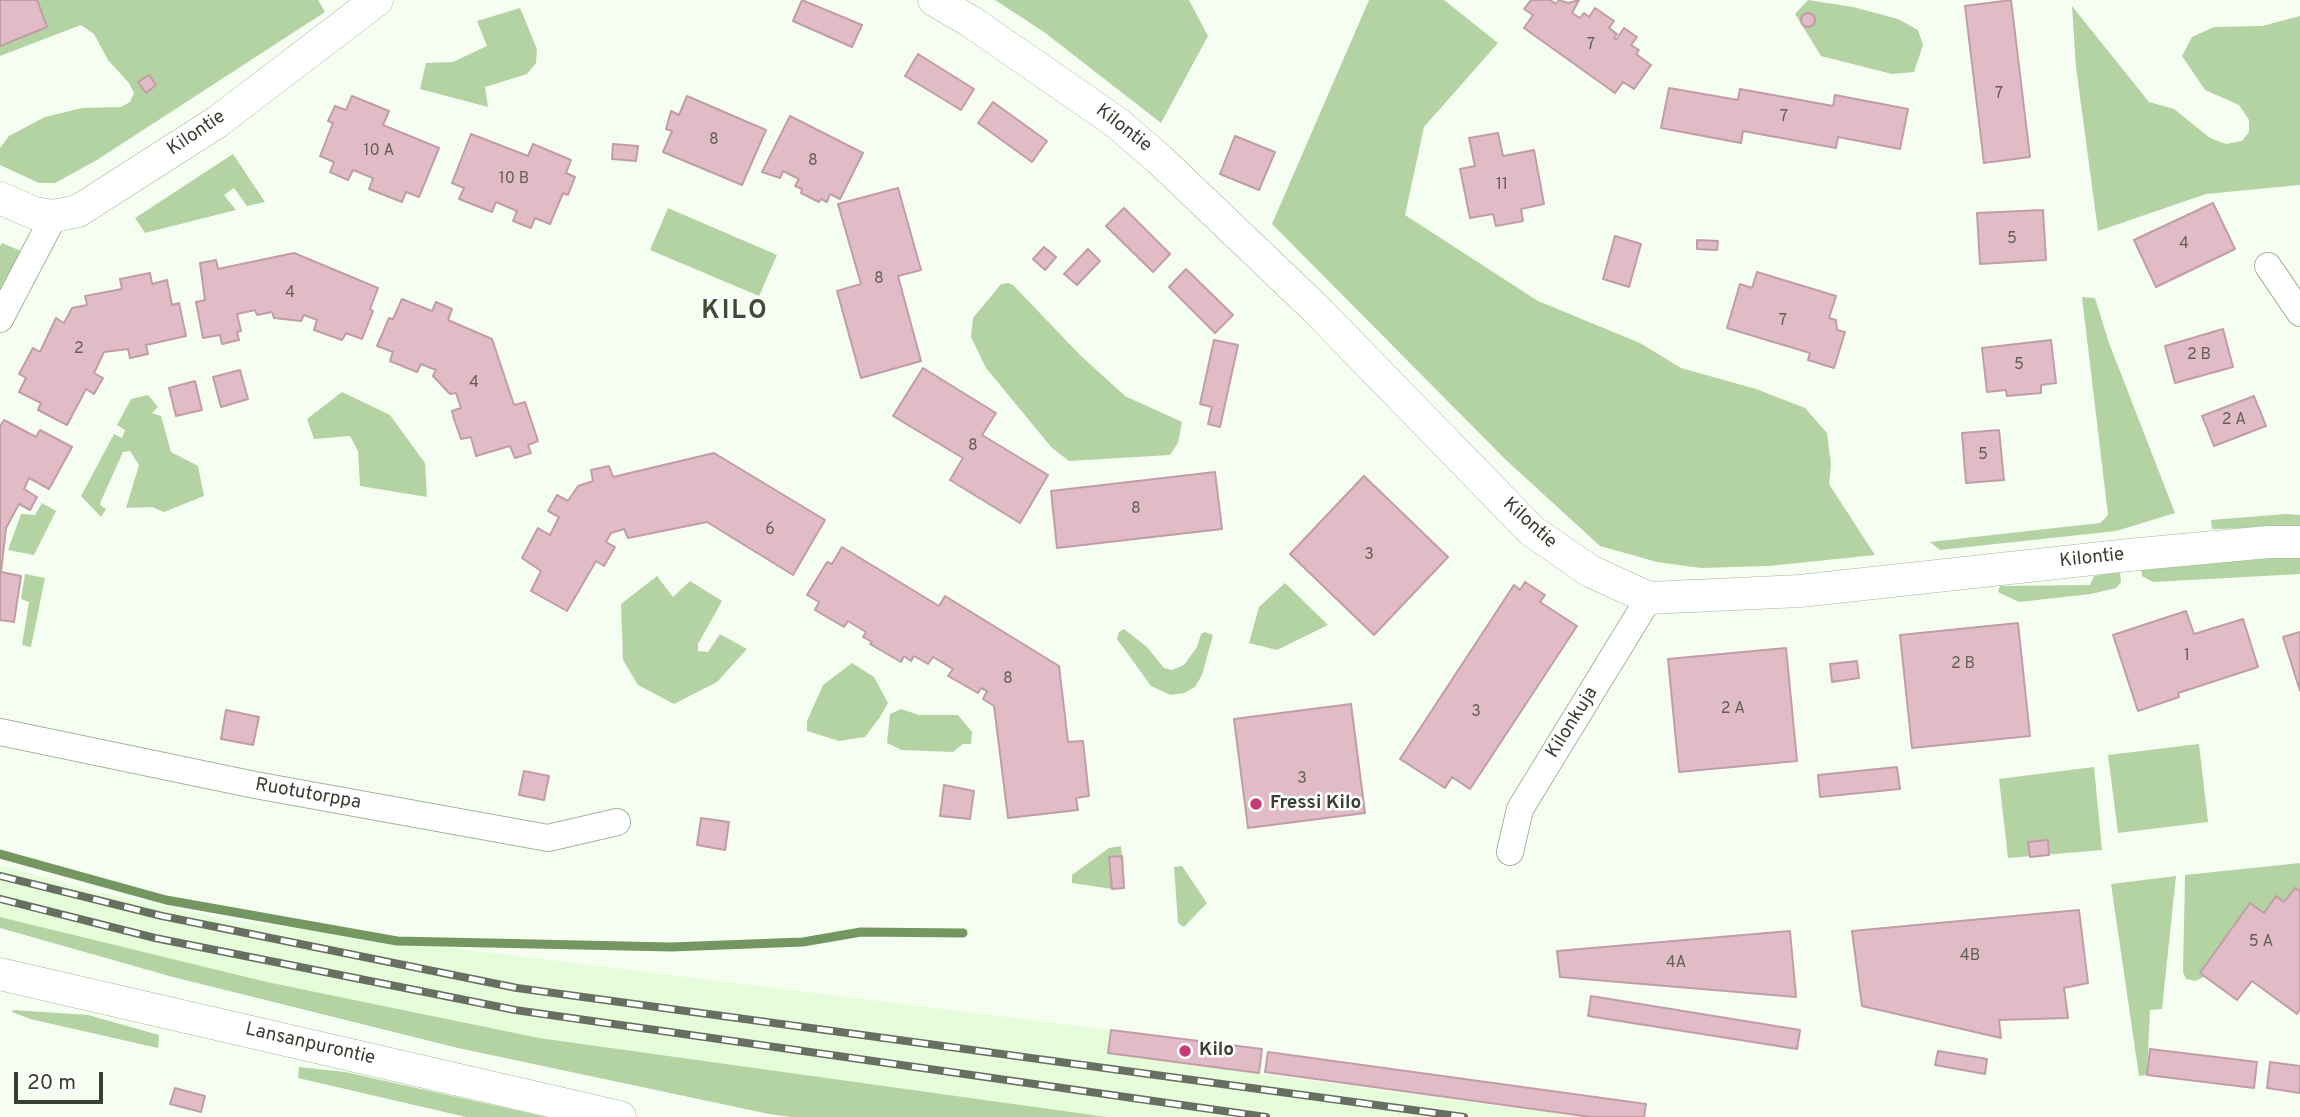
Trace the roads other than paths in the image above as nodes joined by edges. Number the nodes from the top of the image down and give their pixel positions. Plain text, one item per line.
1 (377, 0) edge
2 (934, 0) edge
3 (0, 198) edge
4 (54, 216) junction
5 (2268, 266) dead end
6 (2300, 313) edge
7 (0, 319) edge
8 (2300, 542) edge
9 (1648, 598) junction
10 (0, 732) edge
11 (617, 822) dead end
12 (1510, 852) dead end
13 (0, 974) edge
14 (620, 1117) edge

1 - 4 street, Kilontie
2 - 9 street, Kilontie
3 - 4 street
4 - 7 street
5 - 6 street
8 - 9 street, Kilontie
9 - 12 street, Kilonkuja
10 - 11 street, Ruotutorppa
13 - 14 street, Lansanpurontie

